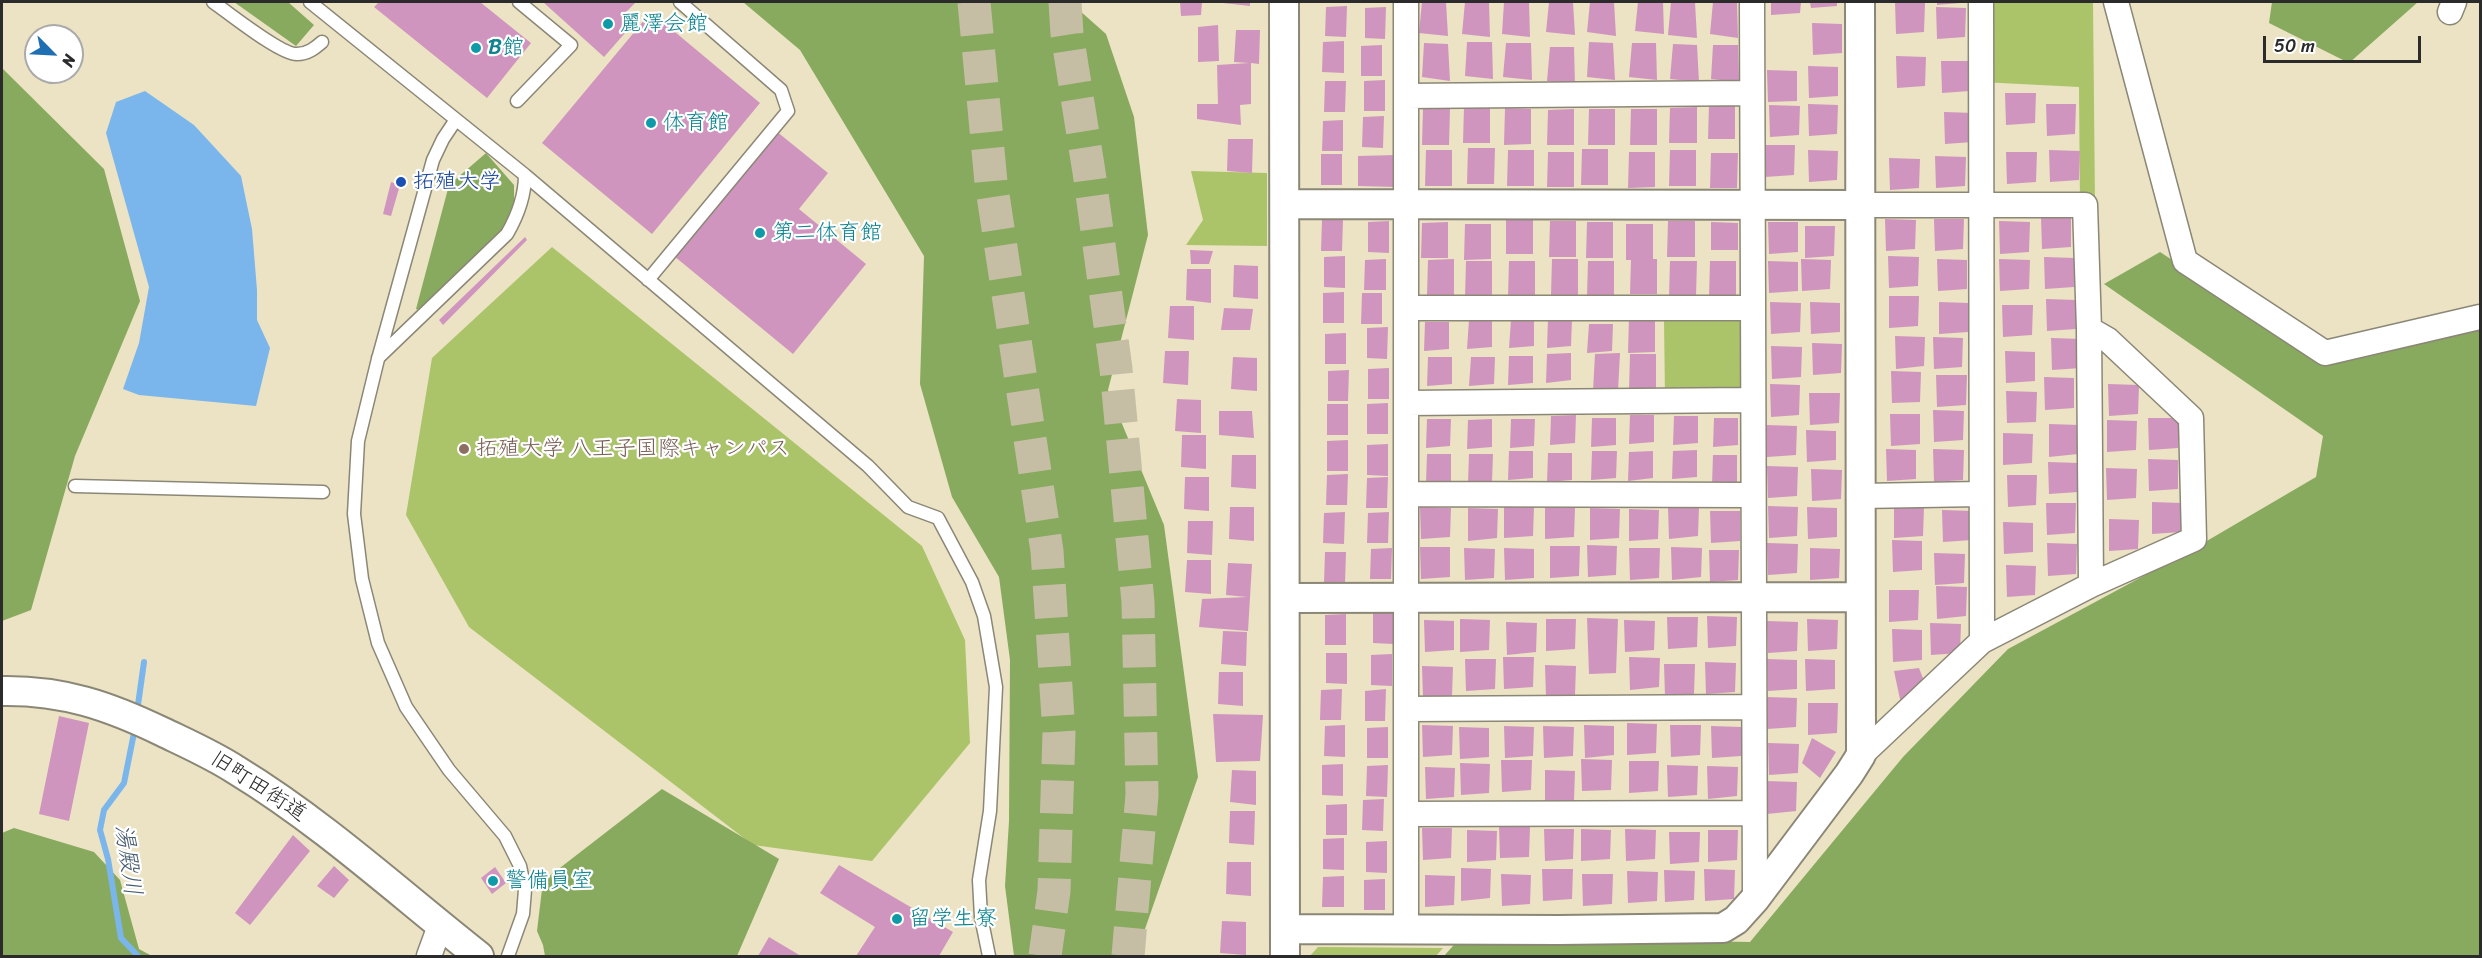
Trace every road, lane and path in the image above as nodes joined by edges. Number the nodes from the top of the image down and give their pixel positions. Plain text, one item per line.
1 (213, 2) edge
2 (310, 2) edge
3 (519, 2) edge
4 (680, 2) edge
5 (1284, 2) edge
6 (1406, 2) edge
7 (1752, 2) edge
8 (1860, 2) edge
9 (1982, 2) edge
10 (2116, 2) edge
11 (322, 42) dead end
12 (1752, 93) junction
13 (1406, 96) junction
14 (517, 102) dead end
15 (455, 121) junction
16 (525, 175) junction
17 (1981, 203) junction
18 (1285, 204) junction
19 (1406, 205) junction
20 (1752, 205) junction
21 (1860, 205) junction
22 (648, 280) junction
23 (1406, 308) junction
24 (1752, 308) junction
25 (2481, 317) edge
26 (2089, 329) junction
27 (378, 359) junction
28 (1753, 400) junction
29 (1406, 403) junction
30 (75, 486) dead end
31 (323, 492) dead end
32 (1406, 494) junction
33 (1981, 494) junction
34 (1753, 495) junction
35 (1860, 496) junction
36 (2091, 585) junction
37 (1406, 597) junction
38 (1754, 597) junction
39 (1860, 597) junction
40 (1285, 598) junction
41 (1982, 641) junction
42 (2, 691) edge
43 (1754, 707) junction
44 (1406, 709) junction
45 (1860, 755) junction
46 (1754, 813) junction
47 (1406, 814) junction
48 (1755, 899) junction
49 (440, 926) junction
50 (1406, 930) junction
51 (1285, 943) edge
52 (429, 957) edge
53 (478, 957) edge
54 (508, 957) edge
55 (989, 957) edge

1 - 11 lane
2 - 15 lane
3 - 14 lane
4 - 22 lane
5 - 18 street
6 - 13 street
7 - 12 street
8 - 21 street
9 - 17 street
10 - 25 street
12 - 13 street
12 - 20 street
13 - 19 street
15 - 16 lane
15 - 27 lane
16 - 22 lane
16 - 27 lane
17 - 21 street
17 - 26 street
17 - 33 street
18 - 19 street
18 - 40 street
19 - 20 street
19 - 23 street
20 - 21 street
20 - 24 street
21 - 35 street
22 - 55 lane
23 - 24 street
23 - 29 street
24 - 28 street
26 - 36 street
26 - 36 street
27 - 54 lane
28 - 29 street
28 - 34 street
29 - 32 street
30 - 31 lane
32 - 34 street
32 - 37 street
33 - 35 street
33 - 41 street
34 - 38 street
35 - 39 street
36 - 41 street
37 - 38 street
37 - 40 street
37 - 44 street
38 - 39 street
38 - 43 street
39 - 45 street
40 - 51 street
41 - 45 street
42 - 49 street, 旧町田街道
43 - 44 street
43 - 46 street
44 - 47 street
45 - 48 street
46 - 47 street
46 - 48 street
47 - 50 street
48 - 50 street
49 - 52 street
49 - 53 street, 旧町田街道
50 - 51 street

